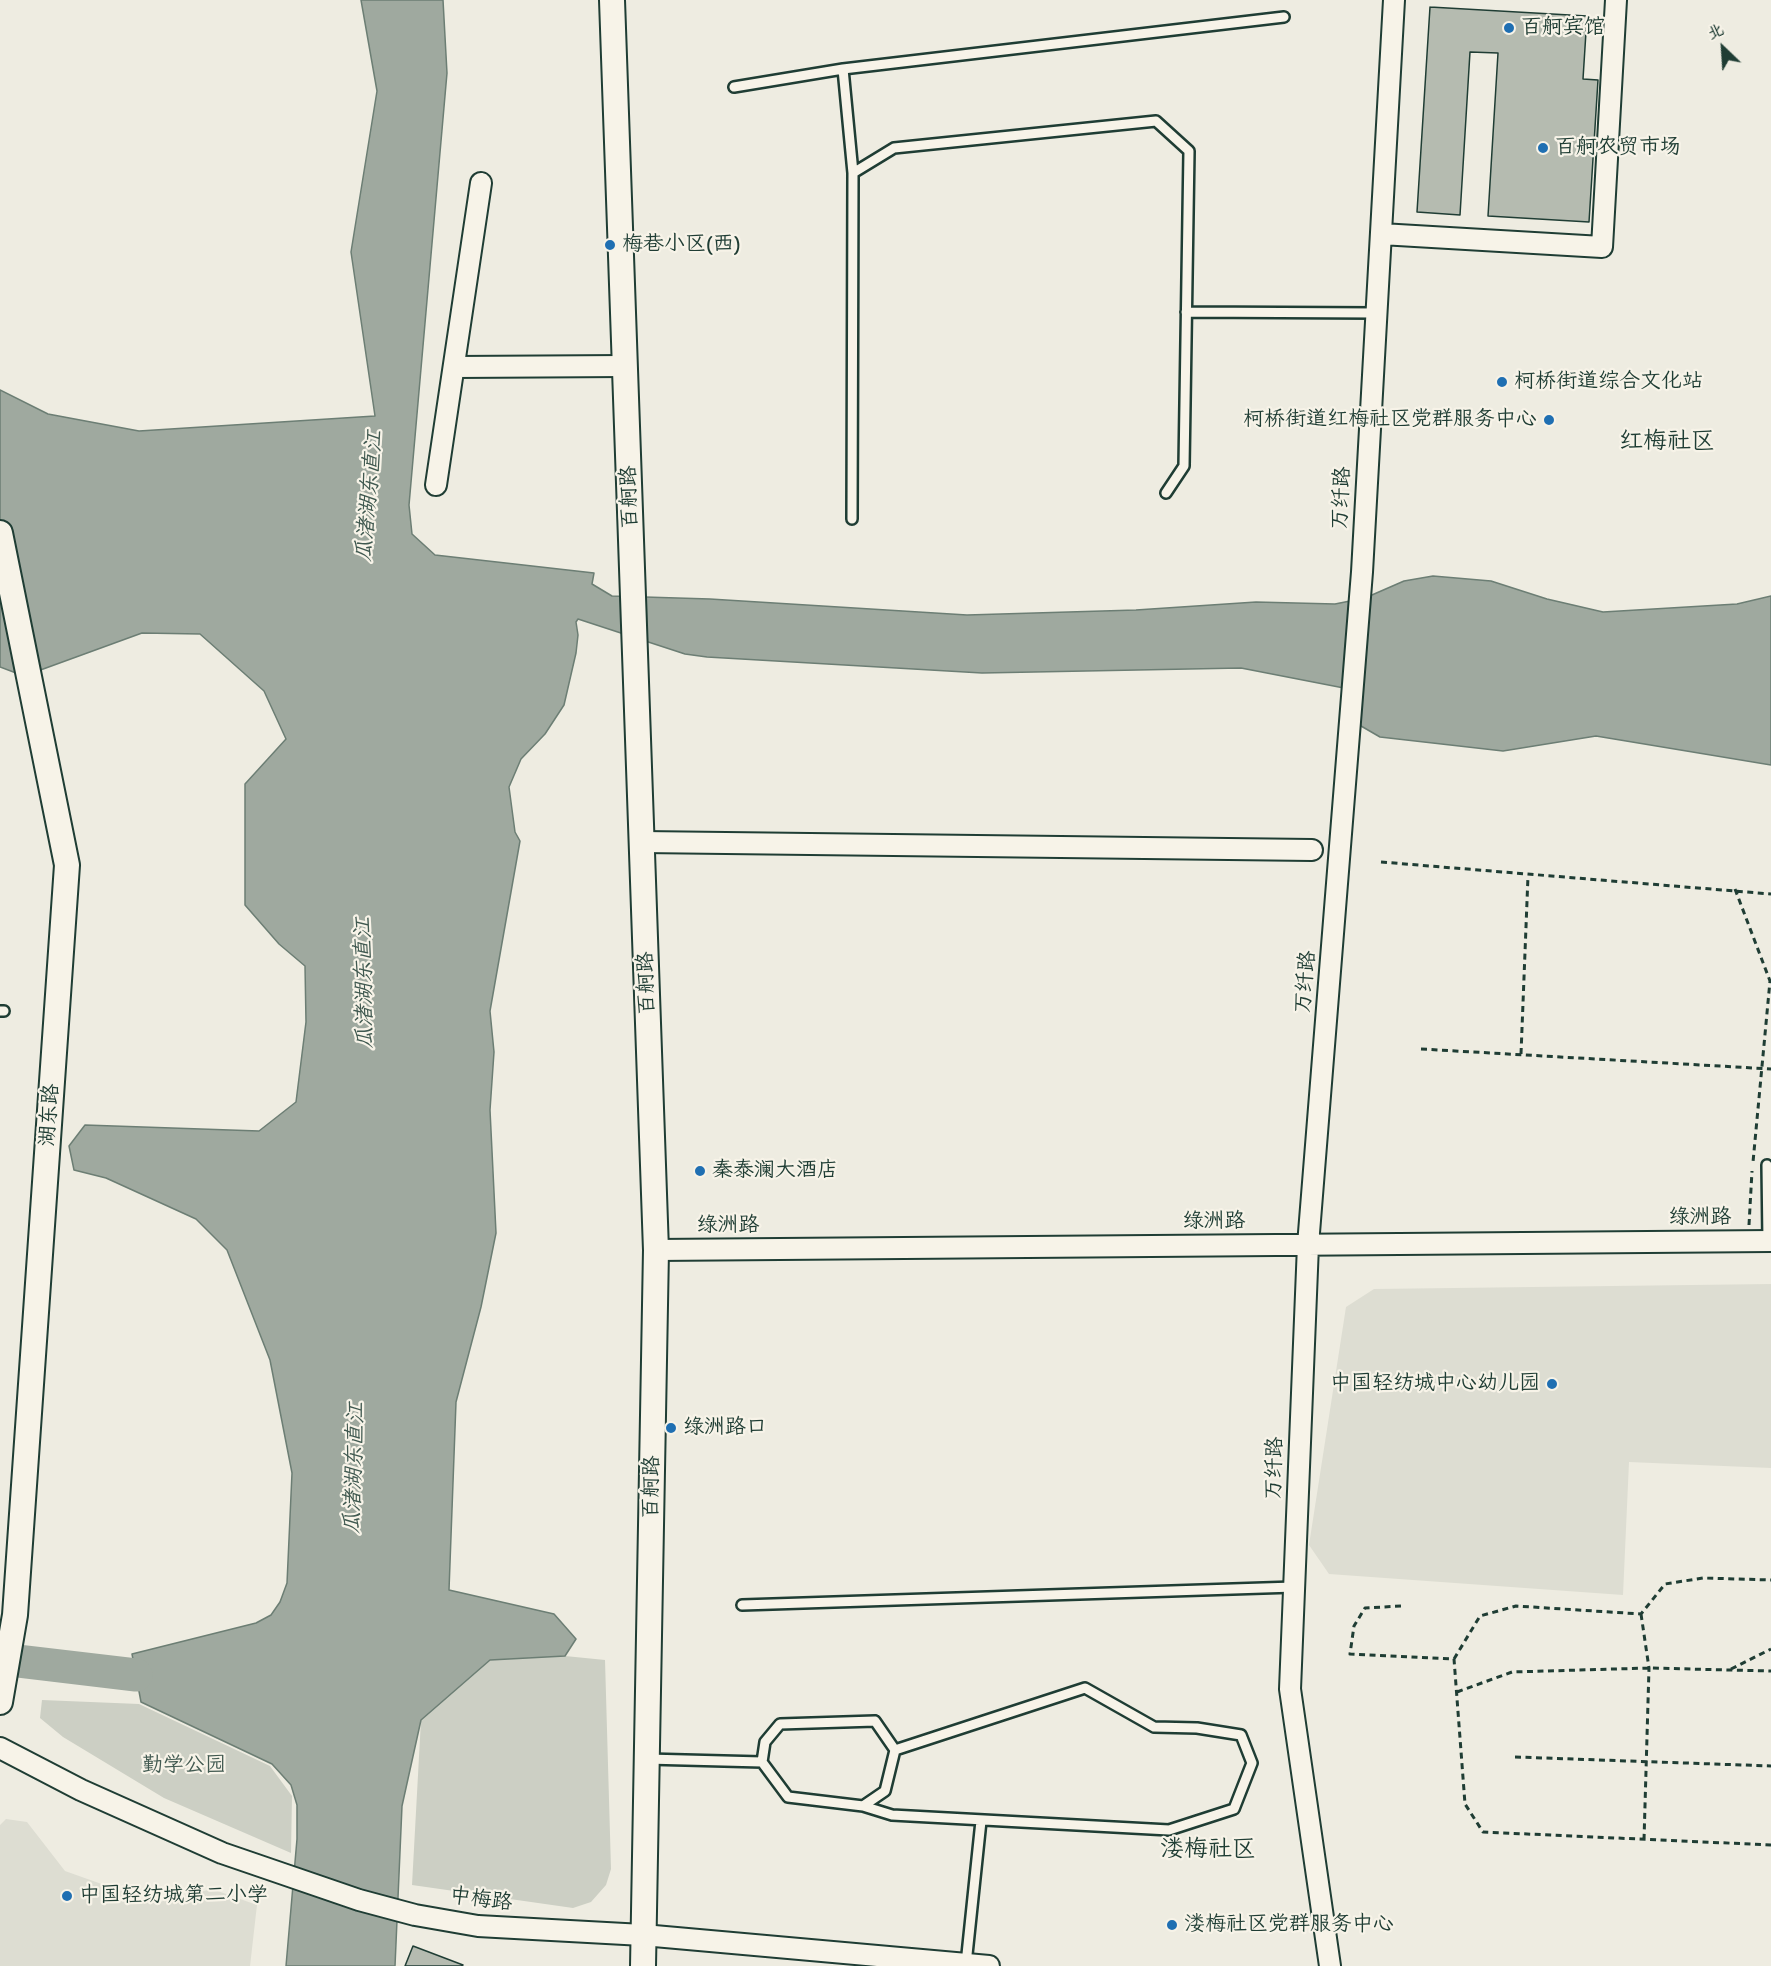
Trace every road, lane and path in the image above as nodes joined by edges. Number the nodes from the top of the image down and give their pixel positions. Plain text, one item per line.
1 (612, 0) edge
2 (1394, 0) edge
3 (1616, 0) edge
4 (1284, 17) dead end
5 (843, 69) junction
6 (734, 87) dead end
7 (853, 173) junction
8 (481, 183) dead end
9 (1381, 234) junction
10 (1186, 312) junction
11 (1376, 313) junction
12 (625, 366) junction
13 (454, 367) junction
14 (436, 485) dead end
15 (1166, 493) dead end
16 (852, 519) dead end
17 (0, 533) edge
18 (642, 842) junction
19 (1312, 850) dead end
20 (1381, 862) dead end
21 (1528, 876) junction
22 (1735, 889) junction
23 (1771, 894) edge
24 (1770, 980) edge
25 (1421, 1049) dead end
26 (1521, 1054) junction
27 (1760, 1068) junction
28 (1771, 1068) edge
29 (1767, 1165) dead end
30 (1763, 1241) edge
31 (1308, 1245) junction
32 (656, 1250) junction
33 (1771, 1580) edge
34 (1294, 1587) junction
35 (742, 1605) dead end
36 (1401, 1606) dead end
37 (1641, 1614) junction
38 (1771, 1649) edge
39 (1454, 1659) junction
40 (1649, 1668) junction
41 (1730, 1670) junction
42 (1771, 1671) edge
43 (1457, 1692) junction
44 (3, 1693) edge
45 (0, 1748) edge
46 (895, 1750) junction
47 (1515, 1757) dead end
48 (646, 1759) junction
49 (1646, 1761) junction
50 (762, 1762) junction
51 (1771, 1766) edge
52 (863, 1806) junction
53 (981, 1821) junction
54 (1644, 1840) junction
55 (1771, 1845) edge
56 (643, 1935) junction
57 (929, 1963) edge
58 (966, 1964) junction
59 (643, 1966) edge
60 (989, 1966) edge
61 (1330, 1966) edge

1 - 12 street, 百舸路
2 - 9 street, 万纤路
3 - 9 street
4 - 5 lane
5 - 6 lane
5 - 7 lane
7 - 10 lane
7 - 16 lane
8 - 13 street
9 - 11 street, 万纤路
10 - 11 lane
10 - 15 lane
11 - 31 street, 万纤路
12 - 13 street
12 - 18 street, 百舸路
13 - 14 street
17 - 44 street, 湖东路
18 - 19 street
18 - 32 street, 百舸路
20 - 21 path
21 - 22 path
21 - 26 path
22 - 23 path
22 - 24 path
24 - 27 path
25 - 26 path
26 - 27 path
27 - 28 path
27 - 30 path
29 - 30 lane
30 - 31 street, 绿洲路
31 - 32 street, 绿洲路
31 - 34 street, 万纤路
32 - 48 street, 百舸路
33 - 37 path
34 - 35 lane
34 - 61 street, 万纤路
36 - 39 path
37 - 39 path
37 - 40 path
38 - 41 path
39 - 43 path
40 - 41 path
40 - 43 path
40 - 49 path
41 - 42 path
43 - 54 path
45 - 56 street, 中梅路
46 - 50 lane
46 - 52 lane
46 - 53 lane
47 - 49 path
48 - 50 lane
48 - 56 street, 百舸路
49 - 51 path
49 - 54 path
50 - 52 lane
52 - 53 lane
53 - 58 lane
54 - 55 path
56 - 57 street, 中梅路
56 - 59 street, 百舸路
57 - 58 street, 中梅路
58 - 60 street, 中梅路

